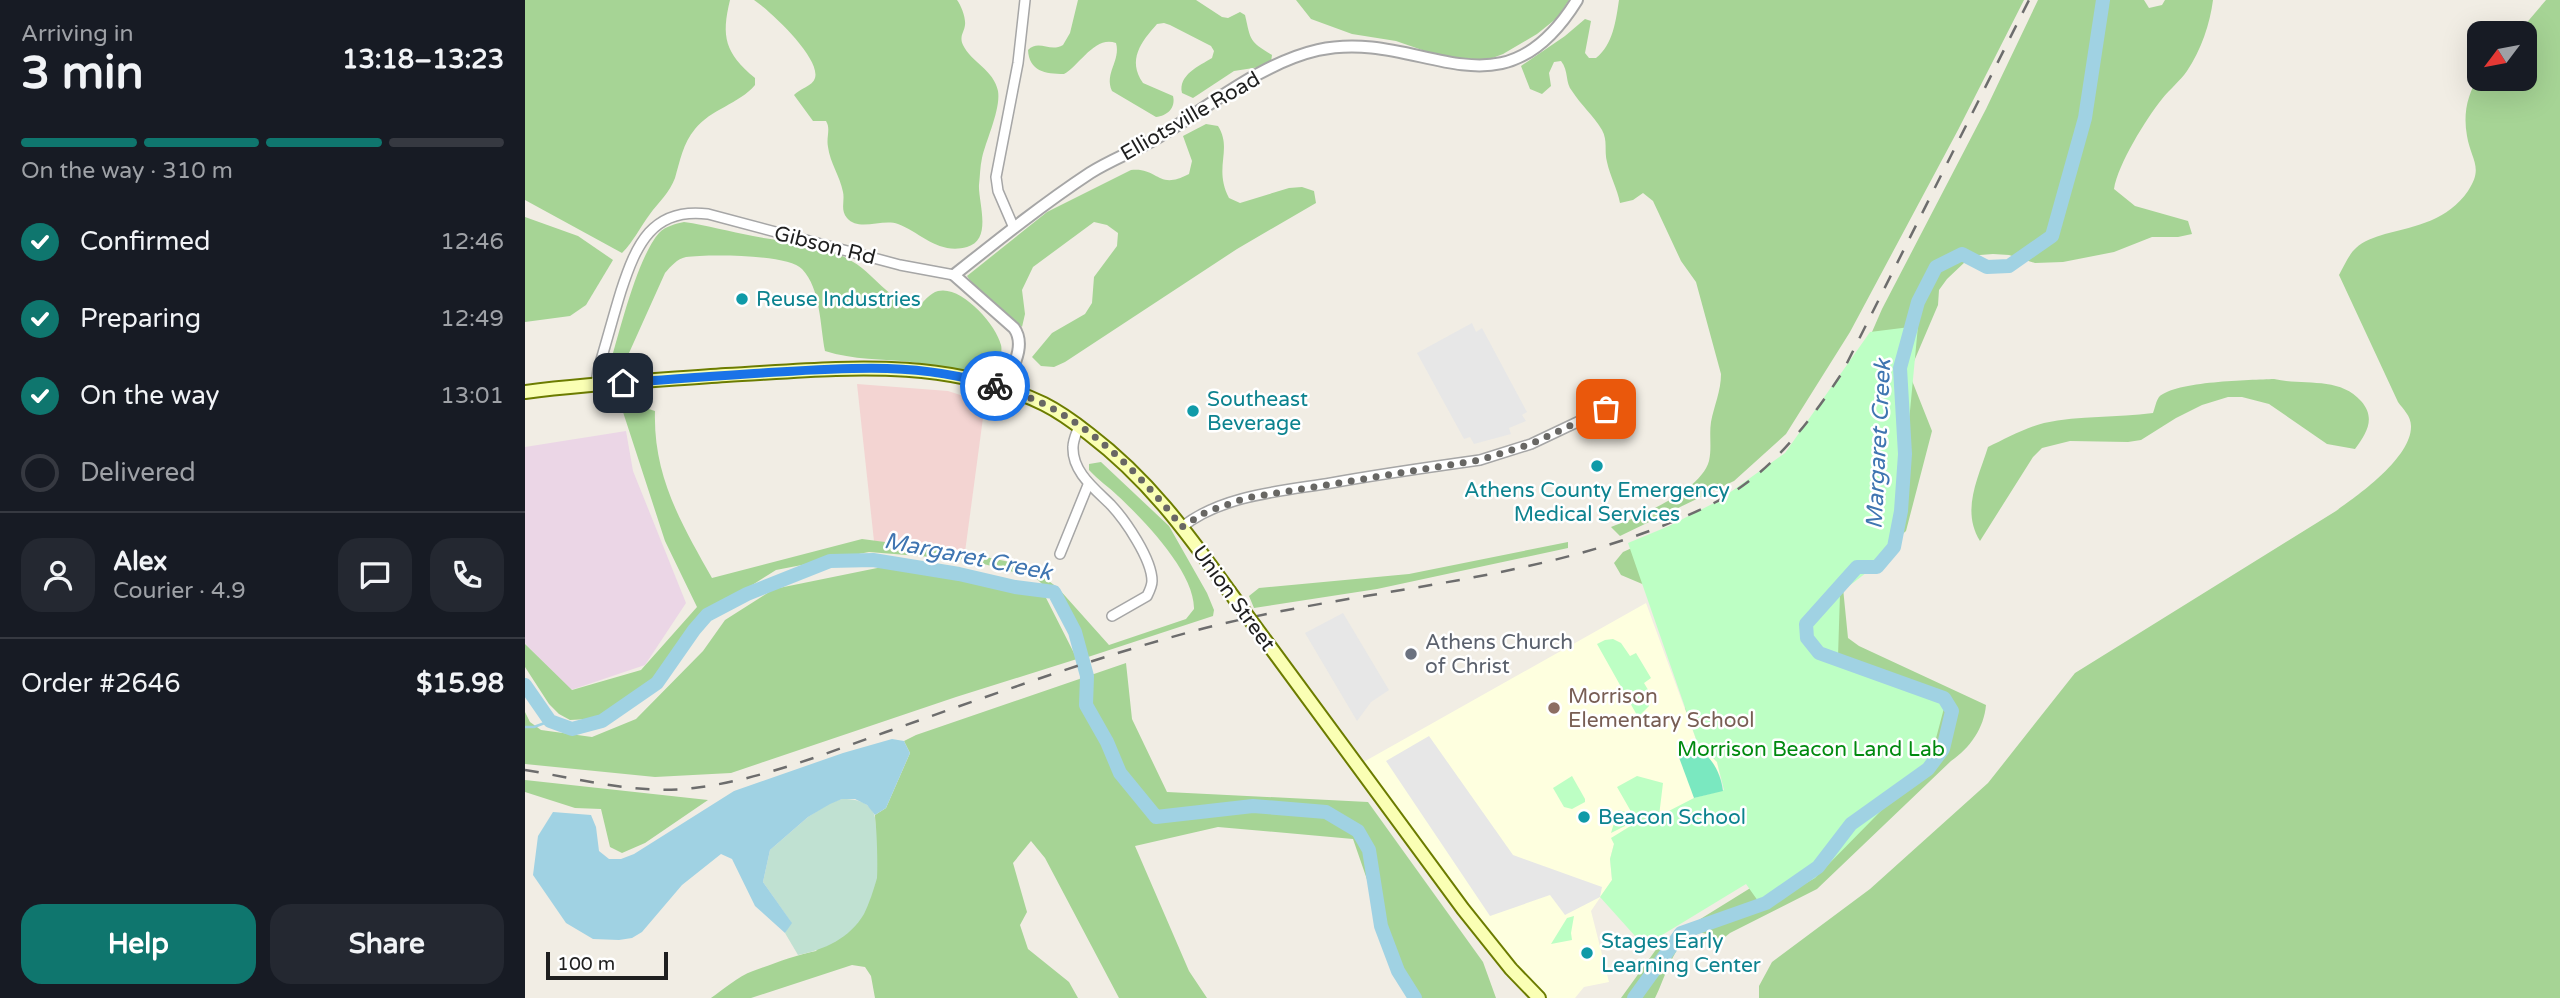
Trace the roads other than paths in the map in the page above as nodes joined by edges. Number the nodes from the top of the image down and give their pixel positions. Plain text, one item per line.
1 (1025, 0) edge
2 (1577, 0) edge
3 (1013, 228) junction
4 (954, 275) junction
5 (596, 385) junction
6 (1004, 389) junction
7 (525, 392) edge
8 (1626, 399) dead end
9 (1079, 426) junction
10 (1089, 485) junction
11 (1182, 527) junction
12 (1060, 554) dead end
13 (1112, 616) dead end
14 (1539, 998) edge

1 - 3 street
2 - 3 street, Elliotsville Road
3 - 4 street, Elliotsville Road
4 - 5 street, Gibson Rd
4 - 6 street
5 - 6 main road, Union Street
5 - 7 main road, Union Street
6 - 9 main road, Union Street
8 - 11 street
9 - 10 street
9 - 11 main road, Union Street
10 - 12 street
10 - 13 street
11 - 14 main road, Union Street, bridge

